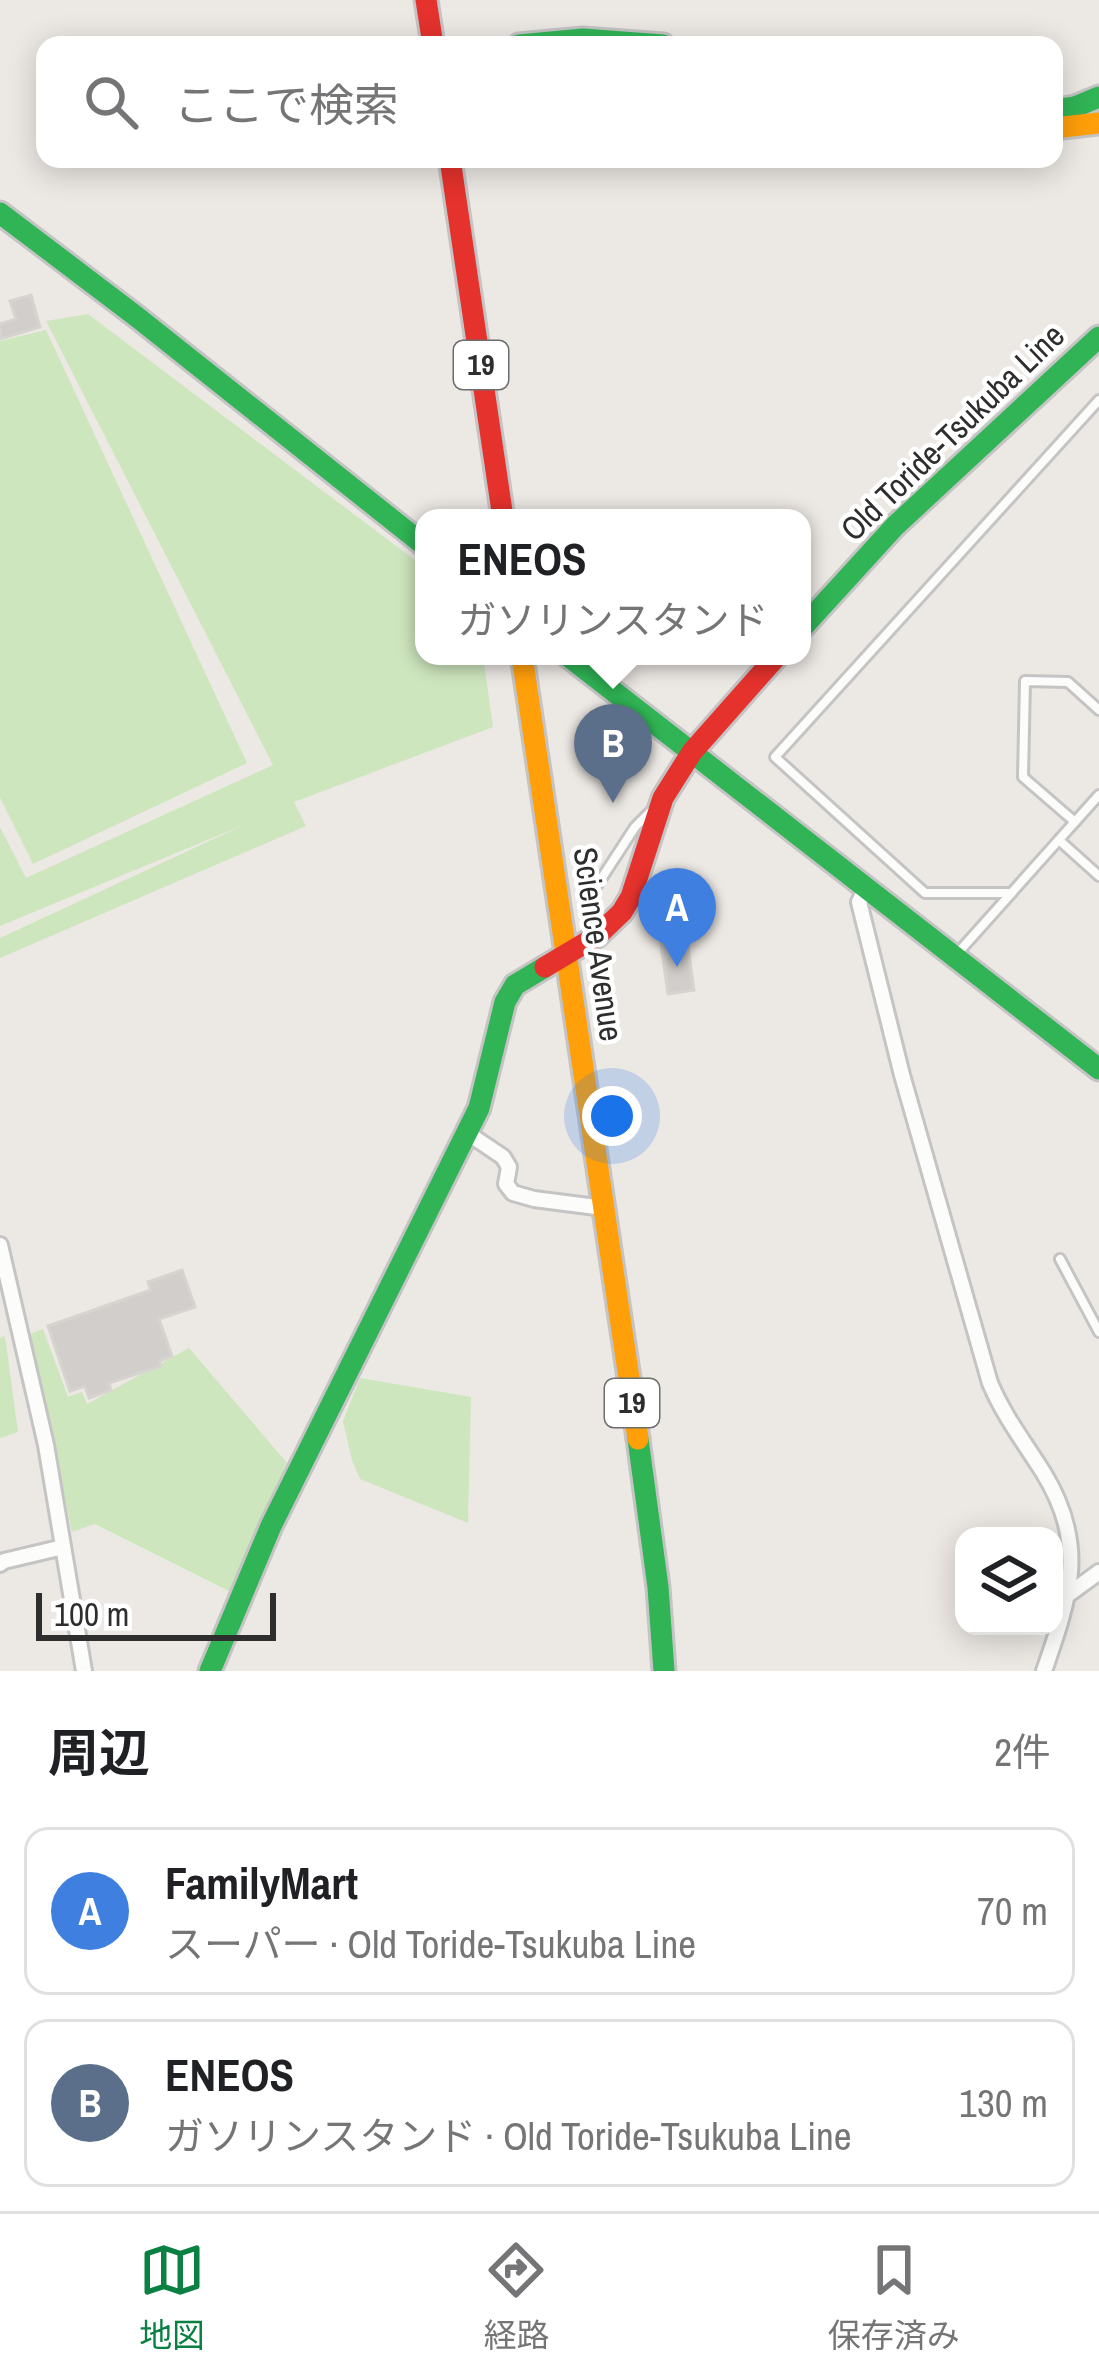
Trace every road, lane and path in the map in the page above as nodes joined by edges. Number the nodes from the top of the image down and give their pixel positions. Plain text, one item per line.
1 (426, 0) edge
2 (432, 36) edge
3 (1099, 97) edge
4 (1063, 109) edge
5 (1099, 123) edge
6 (1063, 127) edge
7 (1099, 143) edge
8 (1063, 145) edge
9 (451, 168) edge
10 (0, 213) edge
11 (1099, 337) edge
12 (1099, 400) edge
13 (502, 509) edge
14 (415, 538) edge
15 (811, 618) edge
16 (523, 665) edge
17 (580, 665) edge
18 (769, 665) edge
19 (1099, 710) edge
20 (692, 752) junction
21 (1099, 795) edge
22 (663, 798) junction
23 (1075, 822) junction
24 (1059, 840) junction
25 (1099, 876) edge
26 (866, 888) junction
27 (594, 890) dead end
28 (1012, 893) junction
29 (955, 956) junction
30 (567, 957) junction
31 (1099, 1069) edge
32 (466, 1132) junction
33 (604, 1208) junction
34 (0, 1245) edge
35 (1060, 1258) dead end
36 (1099, 1332) edge
37 (63, 1547) junction
38 (0, 1564) edge
39 (1099, 1572) edge
40 (1070, 1594) junction
41 (84, 1671) edge
42 (210, 1671) edge
43 (664, 1671) edge
44 (1044, 1671) edge

1 - 2 main road
3 - 4 main road
5 - 6 main road
7 - 8 main road
9 - 13 main road, 19
10 - 14 main road
11 - 15 main road, Old Toride-Tsukuba Line
12 - 28 lane
16 - 30 main road, Science Avenue / 19
17 - 20 main road
18 - 20 main road
19 - 23 lane
20 - 22 main road
20 - 26 main road
21 - 23 lane
22 - 27 lane
22 - 30 main road
23 - 24 lane
24 - 25 lane
24 - 28 lane
26 - 29 main road
26 - 40 street
28 - 29 lane
29 - 31 main road
30 - 32 main road
30 - 33 main road, Science Avenue / 19
32 - 33 street
32 - 42 main road
33 - 43 main road, Science Avenue / 19
34 - 37 street
35 - 36 lane
37 - 38 street
37 - 41 street
39 - 40 street
40 - 44 street

